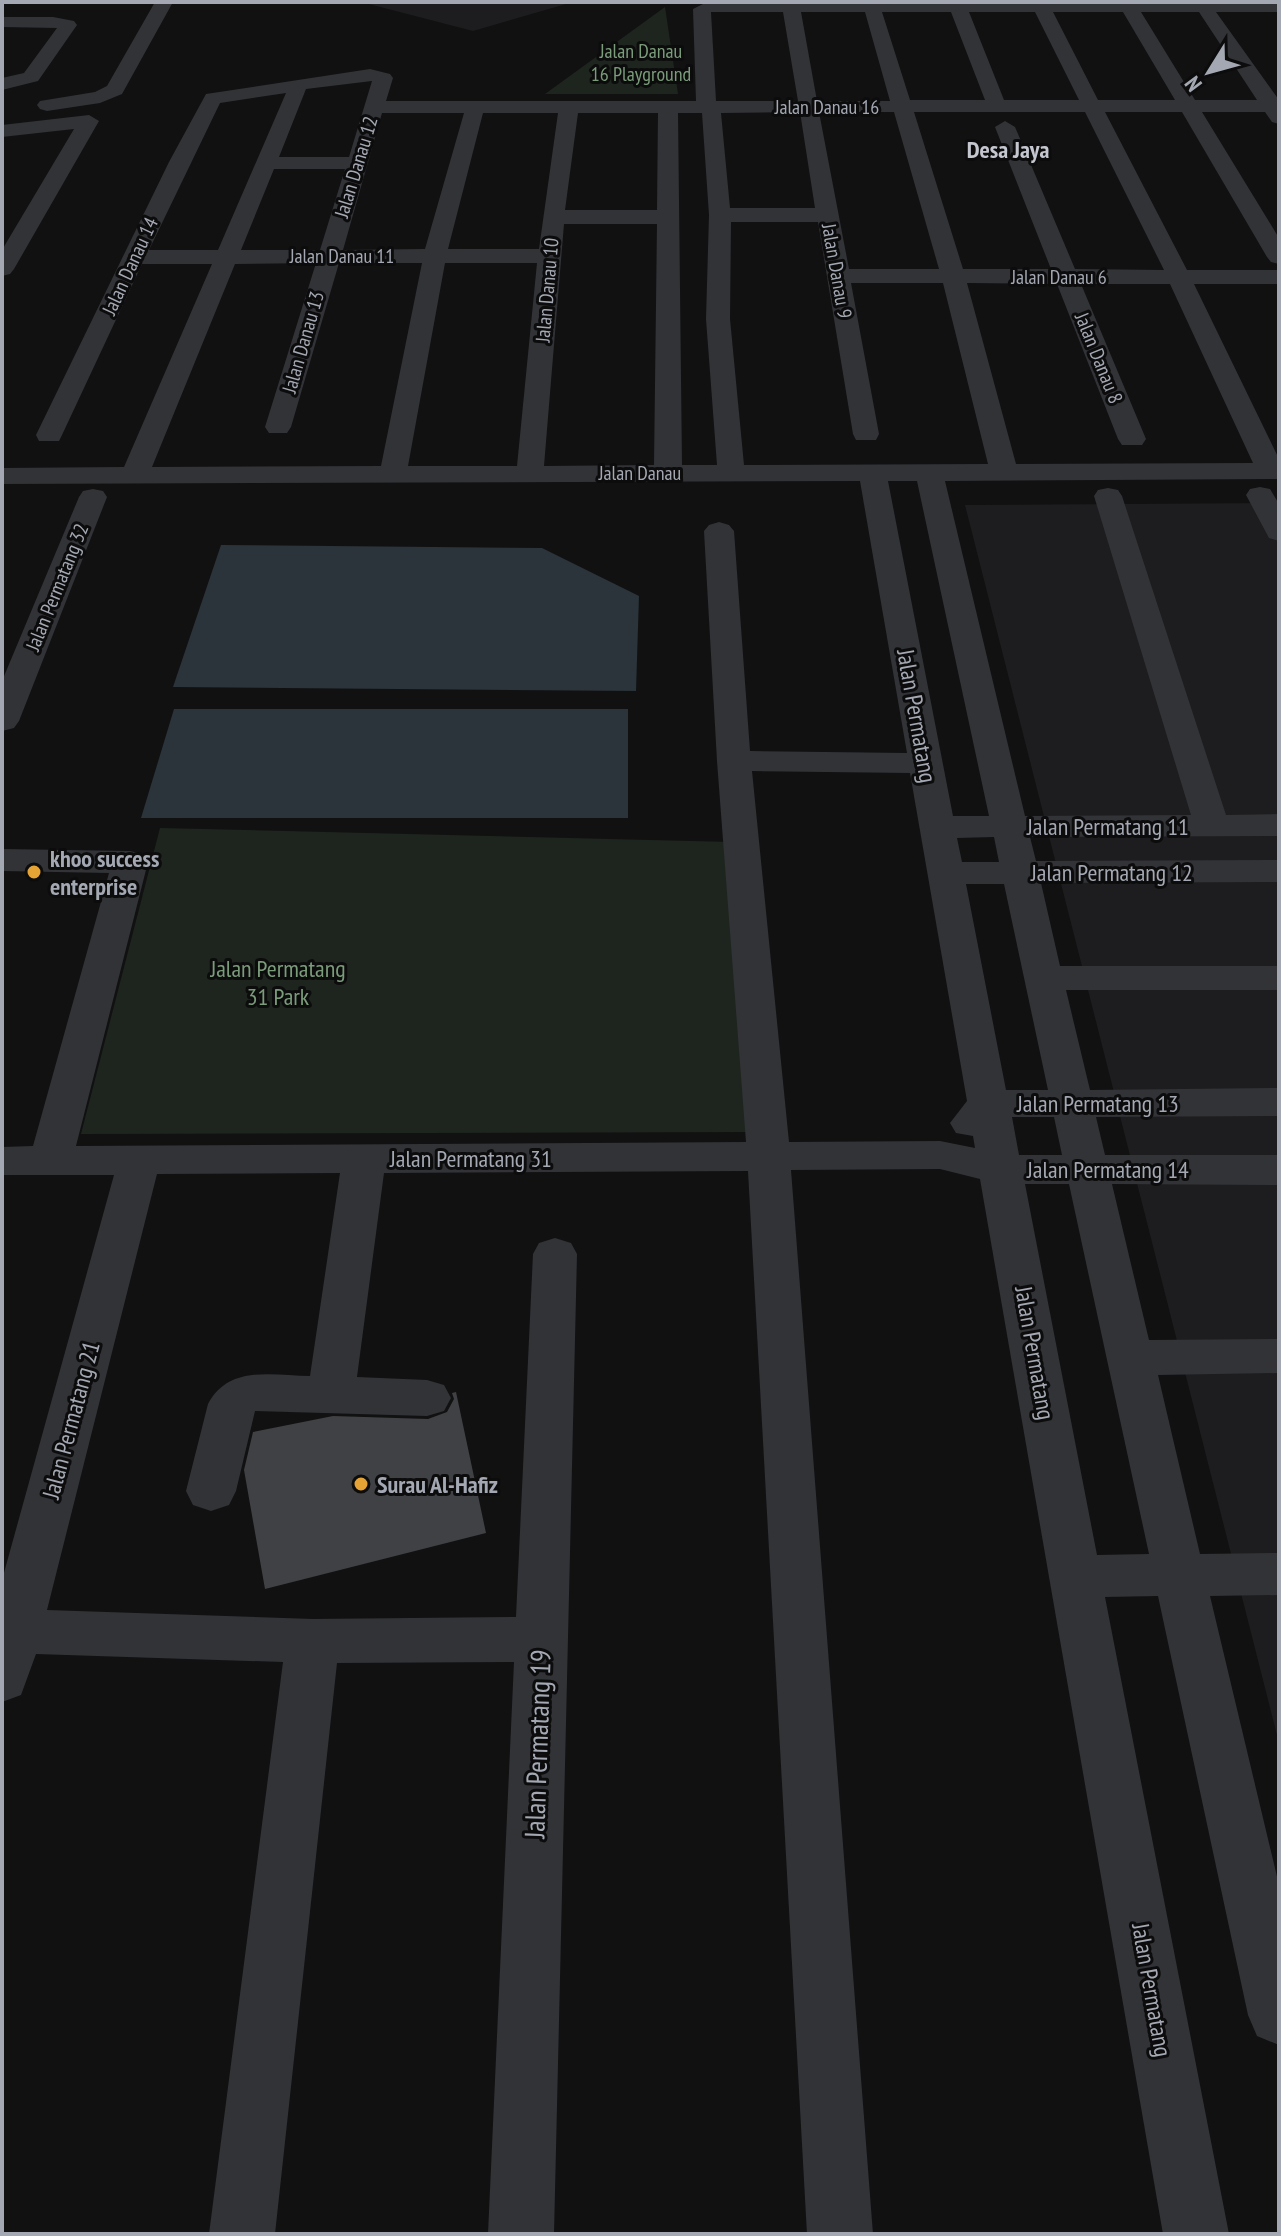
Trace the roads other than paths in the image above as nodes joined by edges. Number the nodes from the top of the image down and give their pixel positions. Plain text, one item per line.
1 (164, 2) edge
2 (791, 5) edge
3 (872, 7) junction
4 (958, 7) junction
5 (1041, 7) junction
6 (1129, 7) junction
7 (1204, 7) junction
8 (1279, 7) edge
9 (2, 22) edge
10 (2, 84) edge
11 (299, 84) junction
12 (1186, 106) junction
13 (30, 107) dead end
14 (375, 107) junction
15 (475, 107) junction
16 (569, 107) junction
17 (668, 107) junction
18 (709, 107) junction
19 (809, 107) junction
20 (902, 107) junction
21 (1091, 107) junction
22 (1276, 110) edge
23 (1001, 117) junction
24 (2, 131) edge
25 (266, 163) junction
26 (359, 163) junction
27 (720, 215) junction
28 (827, 215) junction
29 (1253, 215) junction
30 (1279, 215) edge
31 (553, 217) junction
32 (667, 217) junction
33 (13, 231) edge
34 (225, 256) junction
35 (328, 256) junction
36 (435, 256) junction
37 (550, 256) junction
38 (134, 257) junction
39 (1279, 257) edge
40 (2, 269) edge
41 (839, 276) junction
42 (953, 276) junction
43 (1067, 277) junction
44 (1179, 277) junction
45 (1279, 277) edge
46 (278, 427) dead end
47 (866, 434) dead end
48 (49, 435) dead end
49 (1132, 439) dead end
50 (731, 472) junction
51 (1004, 472) junction
52 (530, 473) junction
53 (668, 473) junction
54 (393, 474) junction
55 (135, 475) junction
56 (2, 476) edge
57 (1272, 483) edge
58 (874, 484) junction
59 (931, 484) junction
60 (1108, 496) junction
61 (2, 497) edge
62 (93, 497) junction
63 (719, 531) dead end
64 (1279, 532) edge
65 (2, 721) edge
66 (734, 761) junction
67 (925, 763) junction
68 (1212, 825) junction
69 (1279, 825) edge
70 (937, 827) junction
71 (1009, 827) junction
72 (2, 860) edge
73 (1279, 871) edge
74 (1020, 872) junction
75 (946, 873) junction
76 (1044, 978) junction
77 (1279, 978) edge
78 (1071, 1101) junction
79 (1279, 1102) edge
80 (988, 1104) junction
81 (940, 1155) junction
82 (769, 1157) junction
83 (364, 1159) junction
84 (51, 1160) junction
85 (139, 1160) junction
86 (2, 1161) edge
87 (1002, 1169) junction
88 (1087, 1169) junction
89 (1279, 1170) edge
90 (555, 1254) dead end
91 (1279, 1356) edge
92 (1130, 1358) junction
93 (331, 1394) junction
94 (427, 1398) dead end
95 (211, 1491) dead end
96 (1279, 1574) edge
97 (1179, 1575) junction
98 (1076, 1576) junction
99 (541, 1639) junction
100 (313, 1641) junction
101 (8, 1655) edge
102 (1279, 2015) edge
103 (242, 2234) edge
104 (521, 2234) edge
105 (840, 2234) edge
106 (1196, 2234) edge

1 - 13 street
2 - 3 street
2 - 18 street
2 - 19 street, Jalan Danau 9
3 - 4 street
3 - 20 street
4 - 5 street
4 - 23 street, Jalan Danau 8
5 - 6 street
5 - 21 street
6 - 7 street
6 - 12 street
7 - 8 street
7 - 22 street
9 - 10 street
11 - 14 street, Jalan Danau 12
11 - 25 street
11 - 38 street, Jalan Danau 14
12 - 21 street, Jalan Danau 16
12 - 22 street, Jalan Danau 16
12 - 29 street
14 - 15 street, Jalan Danau 16
14 - 26 street, Jalan Danau 12
15 - 16 street, Jalan Danau 16
15 - 36 street
16 - 17 street, Jalan Danau 16
16 - 31 street, Jalan Danau 10
17 - 18 street, Jalan Danau 16
17 - 32 street
18 - 19 street, Jalan Danau 16
18 - 27 street
19 - 20 street, Jalan Danau 16
19 - 28 street, Jalan Danau 9
20 - 23 street, Jalan Danau 16
20 - 42 street
21 - 23 street, Jalan Danau 16
21 - 44 street
23 - 43 street, Jalan Danau 8
24 - 33 street
25 - 26 street
25 - 34 street
26 - 35 street, Jalan Danau 12
27 - 28 street
27 - 50 street
28 - 41 street, Jalan Danau 9
29 - 30 street
29 - 39 street
31 - 32 street
31 - 37 street, Jalan Danau 10
32 - 53 street
33 - 40 street
34 - 35 street, Jalan Danau 11
34 - 38 street, Jalan Danau 11
34 - 55 street
35 - 36 street, Jalan Danau 11
35 - 46 street, Jalan Danau 13
36 - 37 street, Jalan Danau 11
36 - 54 street
37 - 52 street, Jalan Danau 10
38 - 48 street, Jalan Danau 14
41 - 42 street, Jalan Danau 6
41 - 47 street, Jalan Danau 9
42 - 43 street, Jalan Danau 6
42 - 51 street
43 - 44 street, Jalan Danau 6
43 - 49 street, Jalan Danau 8
44 - 45 street, Jalan Danau 6
44 - 57 street
50 - 53 street, Jalan Danau
50 - 58 street, Jalan Danau
51 - 57 street, Jalan Danau
51 - 59 street, Jalan Danau
52 - 53 street, Jalan Danau
52 - 54 street, Jalan Danau
54 - 55 street, Jalan Danau
55 - 56 street, Jalan Danau
57 - 60 street, Jalan Danau
57 - 64 street
58 - 59 street, Jalan Danau
58 - 62 street, Jalan Danau
58 - 67 street, Jalan Permatang
59 - 60 street, Jalan Danau
59 - 71 street
60 - 68 street
61 - 62 street, Jalan Danau
62 - 65 street, Jalan Permatang 32
63 - 66 street
66 - 67 street
66 - 82 street
67 - 70 street, Jalan Permatang
68 - 69 street, Jalan Permatang 11
68 - 71 street, Jalan Permatang 11
70 - 71 street, Jalan Permatang 11
70 - 75 street, Jalan Permatang
71 - 74 street
72 - 84 street
73 - 74 street, Jalan Permatang 12
74 - 75 street, Jalan Permatang 12
74 - 76 street
75 - 80 street, Jalan Permatang
76 - 77 street
76 - 78 street
78 - 79 street, Jalan Permatang 13
78 - 80 street, Jalan Permatang 13
78 - 88 street
80 - 81 street, Jalan Permatang 13
80 - 87 street, Jalan Permatang
81 - 82 street, Jalan Permatang 31
81 - 87 street, Jalan Permatang 14
82 - 83 street, Jalan Permatang 31
82 - 105 street
83 - 85 street, Jalan Permatang 31
83 - 93 street
84 - 85 street, Jalan Permatang 31
84 - 86 street, Jalan Permatang 31
85 - 101 street, Jalan Permatang 21
87 - 88 street, Jalan Permatang 14
87 - 98 street, Jalan Permatang
88 - 89 street, Jalan Permatang 14
88 - 92 street
90 - 99 street, Jalan Permatang 19
91 - 92 street
92 - 97 street
93 - 94 street
93 - 95 street
96 - 97 street
97 - 98 street
97 - 102 street
98 - 106 street, Jalan Permatang
99 - 100 street
99 - 104 street, Jalan Permatang 19
100 - 101 street
100 - 103 street

